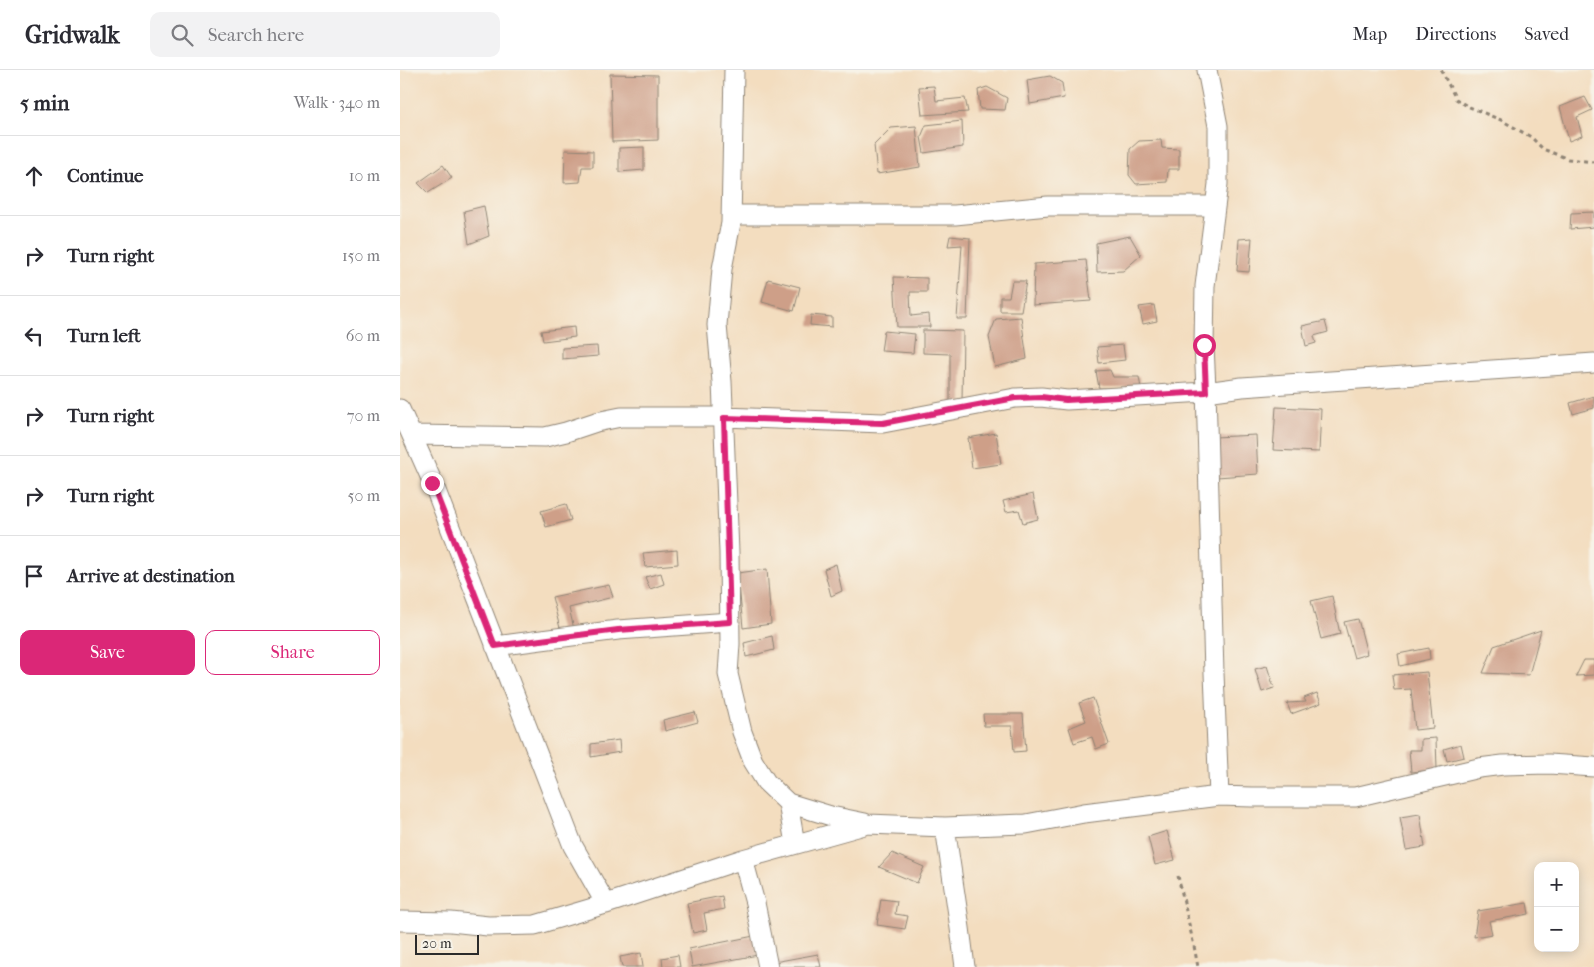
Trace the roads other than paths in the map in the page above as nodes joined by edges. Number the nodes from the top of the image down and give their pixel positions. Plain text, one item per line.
1 (734, 70) edge
2 (1207, 70) edge
3 (1215, 206) junction
4 (732, 215) junction
5 (1594, 363) edge
6 (1206, 392) junction
7 (400, 408) edge
8 (724, 418) junction
9 (412, 435) junction
10 (730, 622) junction
11 (495, 646) junction
12 (1594, 767) edge
13 (1220, 796) junction
14 (788, 803) junction
15 (868, 824) junction
16 (945, 828) junction
17 (795, 844) junction
18 (743, 859) junction
19 (606, 904) junction
20 (400, 921) edge
21 (768, 967) edge
22 (965, 967) edge

1 - 4 street
2 - 3 street
3 - 4 street
3 - 6 street
4 - 8 street
5 - 6 street
6 - 8 street
6 - 13 street
7 - 9 street
8 - 9 street
8 - 10 street
9 - 11 street
10 - 11 street
10 - 14 street
11 - 19 street
12 - 13 street
13 - 16 street
14 - 15 street
14 - 17 street
15 - 16 street
15 - 17 street
16 - 22 street
17 - 18 street
18 - 19 street
18 - 21 street
19 - 20 street

